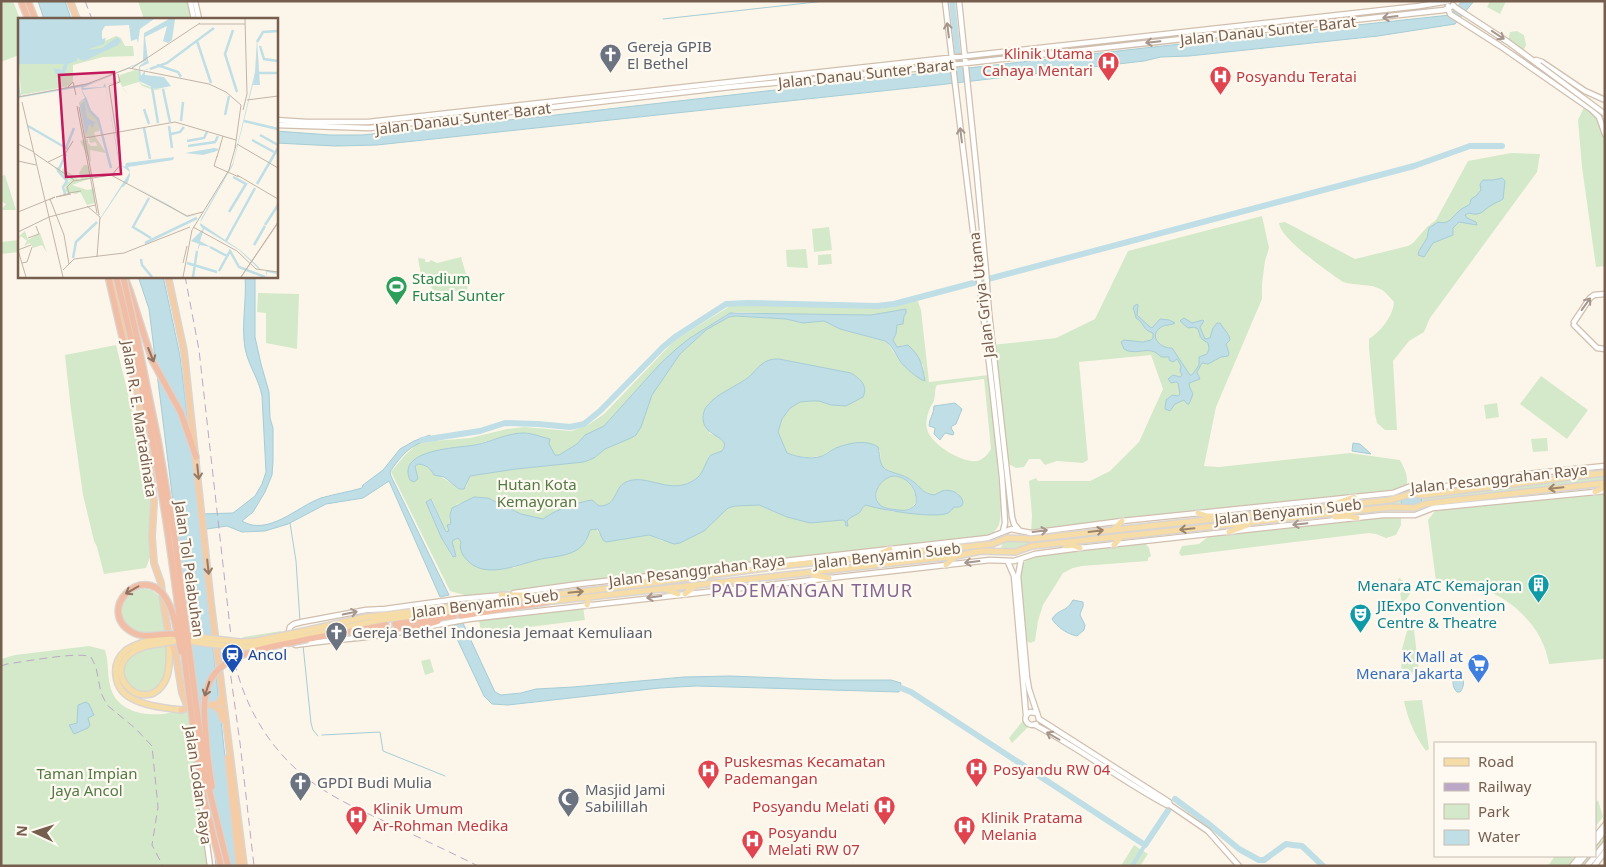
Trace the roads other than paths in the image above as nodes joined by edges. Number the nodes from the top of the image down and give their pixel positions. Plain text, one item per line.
1 (22, 1) edge
2 (29, 1) edge
3 (70, 1) edge
4 (190, 1) edge
5 (195, 1) edge
6 (945, 1) edge
7 (959, 1) edge
8 (1452, 4) edge
9 (1449, 11) junction
10 (28, 18) edge
11 (36, 18) edge
12 (77, 18) edge
13 (194, 18) edge
14 (199, 18) edge
15 (963, 57) junction
16 (953, 58) junction
17 (1530, 58) junction
18 (965, 64) junction
19 (954, 66) junction
20 (867, 68) junction
21 (868, 74) junction
22 (730, 85) junction
23 (1591, 95) junction
24 (1605, 100) edge
25 (1585, 105) junction
26 (1605, 114) edge
27 (278, 120) edge
28 (278, 125) edge
29 (331, 125) junction
30 (1605, 134) edge
31 (109, 278) edge
32 (114, 278) edge
33 (115, 278) edge
34 (123, 278) edge
35 (124, 278) edge
36 (168, 278) edge
37 (1605, 294) edge
38 (1605, 349) edge
39 (134, 379) junction
40 (196, 457) junction
41 (1605, 466) edge
42 (1575, 469) junction
43 (1605, 473) edge
44 (1594, 474) junction
45 (1484, 480) junction
46 (1605, 483) edge
47 (1605, 487) edge
48 (1469, 490) junction
49 (1605, 491) edge
50 (1595, 492) junction
51 (1424, 495) junction
52 (1354, 497) junction
53 (1476, 497) junction
54 (1400, 498) junction
55 (1483, 503) junction
56 (1425, 504) junction
57 (1330, 506) junction
58 (1400, 507) junction
59 (1198, 513) junction
60 (1235, 516) junction
61 (1320, 516) junction
62 (1357, 518) junction
63 (1122, 521) junction
64 (1250, 522) junction
65 (1114, 529) junction
66 (1020, 530) junction
67 (1003, 531) junction
68 (1229, 532) junction
69 (1122, 536) junction
70 (1023, 539) junction
71 (957, 541) junction
72 (999, 541) junction
73 (1114, 544) junction
74 (966, 546) junction
75 (1038, 546) junction
76 (1080, 548) junction
77 (890, 549) junction
78 (1024, 549) junction
79 (1001, 550) junction
80 (875, 556) junction
81 (956, 556) junction
82 (1020, 560) junction
83 (1008, 562) junction
84 (946, 565) junction
85 (769, 567) junction
86 (708, 569) junction
87 (806, 574) junction
88 (663, 575) junction
89 (769, 577) junction
90 (689, 578) junction
91 (829, 578) junction
92 (636, 585) junction
93 (695, 586) junction
94 (665, 589) junction
95 (548, 594) junction
96 (678, 594) junction
97 (685, 594) junction
98 (501, 595) junction
99 (589, 597) junction
100 (547, 602) junction
101 (587, 605) junction
102 (461, 614) junction
103 (411, 621) junction
104 (438, 621) junction
105 (294, 624) joint
106 (387, 627) tunnel mouth
107 (305, 633) junction
108 (169, 636) junction
109 (192, 636) junction
110 (147, 644) junction
111 (1022, 650) junction
112 (222, 686) junction
113 (189, 691) junction
114 (213, 705) junction
115 (191, 707) junction
116 (181, 710) junction
117 (1037, 713) junction
118 (1026, 714) junction
119 (1039, 719) junction
120 (1035, 725) junction
121 (1170, 805) junction
122 (1605, 825) edge
123 (1605, 830) edge
124 (220, 833) junction
125 (1596, 838) edge
126 (1596, 839) edge
127 (1604, 848) edge
128 (210, 866) edge
129 (221, 866) edge
130 (228, 866) edge
131 (239, 866) edge
132 (244, 866) edge
133 (1239, 866) edge
134 (1594, 866) edge

1 - 10 highway
2 - 11 highway
3 - 12 highway
4 - 13 main road
5 - 14 main road
16 -> 6 main road, Jalan Griya Utama
7 - 15 main road, Jalan Griya Utama
8 - 9 main road
8 - 15 main road, Jalan Danau Sunter Barat
8 -> 17 main road
9 -> 18 main road, Jalan Danau Sunter Barat
9 - 25 main road
15 - 16 main road, Jalan Danau Sunter Barat
15 - 18 main road, Jalan Griya Utama
16 - 19 main road, Jalan Griya Utama
16 - 20 main road, Jalan Danau Sunter Barat
17 - 23 main road
17 - 26 main road, bridge
18 - 19 main road, Jalan Danau Sunter Barat
18 - 66 main road, Jalan Griya Utama
19 - 21 main road, Jalan Danau Sunter Barat
67 -> 19 main road, Jalan Griya Utama
20 - 21 main road
20 - 22 main road, Jalan Danau Sunter Barat
21 - 22 main road, Jalan Danau Sunter Barat
22 - 29 main road, Jalan Danau Sunter Barat
23 - 24 main road
23 - 25 main road
25 - 30 main road
27 - 29 main road, Jalan Danau Sunter Barat
28 - 29 main road, Jalan Danau Sunter Barat
31 - 39 highway
32 - 39 highway, Jalan R. E. Martadinata
33 - 113 highway, Jalan Tol Pelabuhan, bridge
34 - 124 highway, Jalan Tol Pelabuhan, bridge
35 -> 40 highway, bridge
36 - 40 highway
38 -> 37 main road
39 - 108 highway, Jalan R. E. Martadinata
40 -> 112 highway
41 - 42 main road, Jalan Pesanggrahan Raya
42 - 44 main road
42 - 45 main road, Jalan Pesanggrahan Raya
43 - 44 main road, Jalan Benyamin Sueb
44 - 48 main road, Jalan Benyamin Sueb
45 - 48 main road
45 - 52 main road, Jalan Pesanggrahan Raya
46 -> 53 main road, Jalan Benyamin Sueb
47 - 50 main road
48 - 51 main road, Jalan Benyamin Sueb
49 - 50 main road, Jalan Pesanggrahan Raya
50 - 55 main road, Jalan Pesanggrahan Raya
51 - 54 main road, Jalan Benyamin Sueb
51 - 56 main road
52 - 57 main road
52 - 59 main road, Jalan Pesanggrahan Raya
53 - 55 main road
53 - 56 main road, Jalan Benyamin Sueb
54 - 57 main road, Jalan Benyamin Sueb
54 - 58 main road
55 - 62 main road, Jalan Pesanggrahan Raya
56 - 58 main road, Jalan Benyamin Sueb
57 - 60 main road, Jalan Benyamin Sueb
58 - 61 main road, Jalan Benyamin Sueb
59 - 60 main road
59 - 63 main road, Jalan Pesanggrahan Raya
60 - 65 main road, Jalan Benyamin Sueb
61 - 62 main road
61 - 64 main road, Jalan Benyamin Sueb
62 -> 68 main road, Jalan Pesanggrahan Raya
63 - 65 main road
66 -> 63 main road, Jalan Pesanggrahan Raya
64 - 68 main road
64 -> 69 main road, Jalan Benyamin Sueb
70 -> 65 main road, Jalan Benyamin Sueb
66 - 67 main road, Jalan Pesanggrahan Raya
67 - 71 main road, Jalan Pesanggrahan Raya
68 - 73 main road, Jalan Pesanggrahan Raya
69 - 73 main road
69 - 75 main road, Jalan Benyamin Sueb
70 - 72 main road, Jalan Benyamin Sueb
70 - 78 main road
71 - 74 main road
71 - 77 main road, Jalan Pesanggrahan Raya
72 - 74 main road, Jalan Benyamin Sueb
72 - 79 main road
73 - 76 main road, Jalan Pesanggrahan Raya
74 - 80 main road, Jalan Benyamin Sueb
75 - 76 main road
75 - 78 main road, Jalan Benyamin Sueb
76 - 82 main road, Jalan Pesanggrahan Raya
77 - 80 main road
77 - 86 main road, Jalan Pesanggrahan Raya
78 - 79 main road, Jalan Benyamin Sueb
79 - 81 main road, Jalan Benyamin Sueb
80 - 85 main road, Jalan Benyamin Sueb
81 - 84 main road
81 - 87 main road, Jalan Benyamin Sueb
82 - 83 main road, Jalan Pesanggrahan Raya
82 - 111 main road
83 -> 84 main road, Jalan Pesanggrahan Raya
83 - 111 main road
84 - 91 main road, Jalan Pesanggrahan Raya
85 - 89 main road
85 - 90 main road, Jalan Benyamin Sueb
86 - 88 main road, Jalan Pesanggrahan Raya
86 - 90 main road
87 - 89 main road, Jalan Benyamin Sueb
87 - 91 main road
88 - 92 main road
88 - 98 main road, Jalan Pesanggrahan Raya
89 - 93 main road, Jalan Benyamin Sueb
90 - 92 main road, Jalan Benyamin Sueb
91 - 97 main road, Jalan Pesanggrahan Raya
95 -> 92 main road, Jalan Benyamin Sueb
93 - 94 main road, Jalan Benyamin Sueb
93 - 97 main road
94 - 96 main road
94 - 99 main road, Jalan Benyamin Sueb
95 - 98 main road
95 - 102 main road, Jalan Benyamin Sueb
96 - 97 main road, Jalan Pesanggrahan Raya
96 -> 101 main road, Jalan Pesanggrahan Raya
105 -> 98 main road, Jalan Pesanggrahan Raya
99 - 100 main road, Jalan Benyamin Sueb
99 - 101 main road
100 - 102 highway
100 - 102 main road, Jalan Benyamin Sueb
101 - 102 main road, Jalan Pesanggrahan Raya
102 - 103 highway
102 - 104 highway
102 - 105 main road, Jalan Benyamin Sueb
102 - 107 main road, Jalan Benyamin Sueb
103 - 104 highway
103 - 104 highway
106 -> 124 highway, bridge
107 - 109 main road, Jalan Benyamin Sueb, bridge
107 - 110 main road, Jalan Benyamin Sueb, bridge
108 - 110 main road, Jalan Benyamin Sueb
108 - 115 highway, Jalan R. E. Martadinata
109 - 110 main road, Jalan Benyamin Sueb, bridge
113 -> 109 highway, bridge
110 - 116 main road, Jalan Benyamin Sueb
111 - 117 main road
111 - 118 main road
112 - 114 highway
112 - 132 highway
113 - 129 highway, Jalan Tol Pelabuhan, bridge
114 - 115 highway, bridge
114 - 131 highway
115 - 116 highway
116 - 128 main road, Jalan Lodan Raya
117 - 118 main road
117 - 119 main road
118 - 120 main road
119 - 120 main road
119 - 121 main road
121 -> 120 main road
121 - 133 main road
122 - 125 main road
123 - 126 main road
124 - 130 highway, Jalan Tol Pelabuhan, bridge
127 - 134 main road

